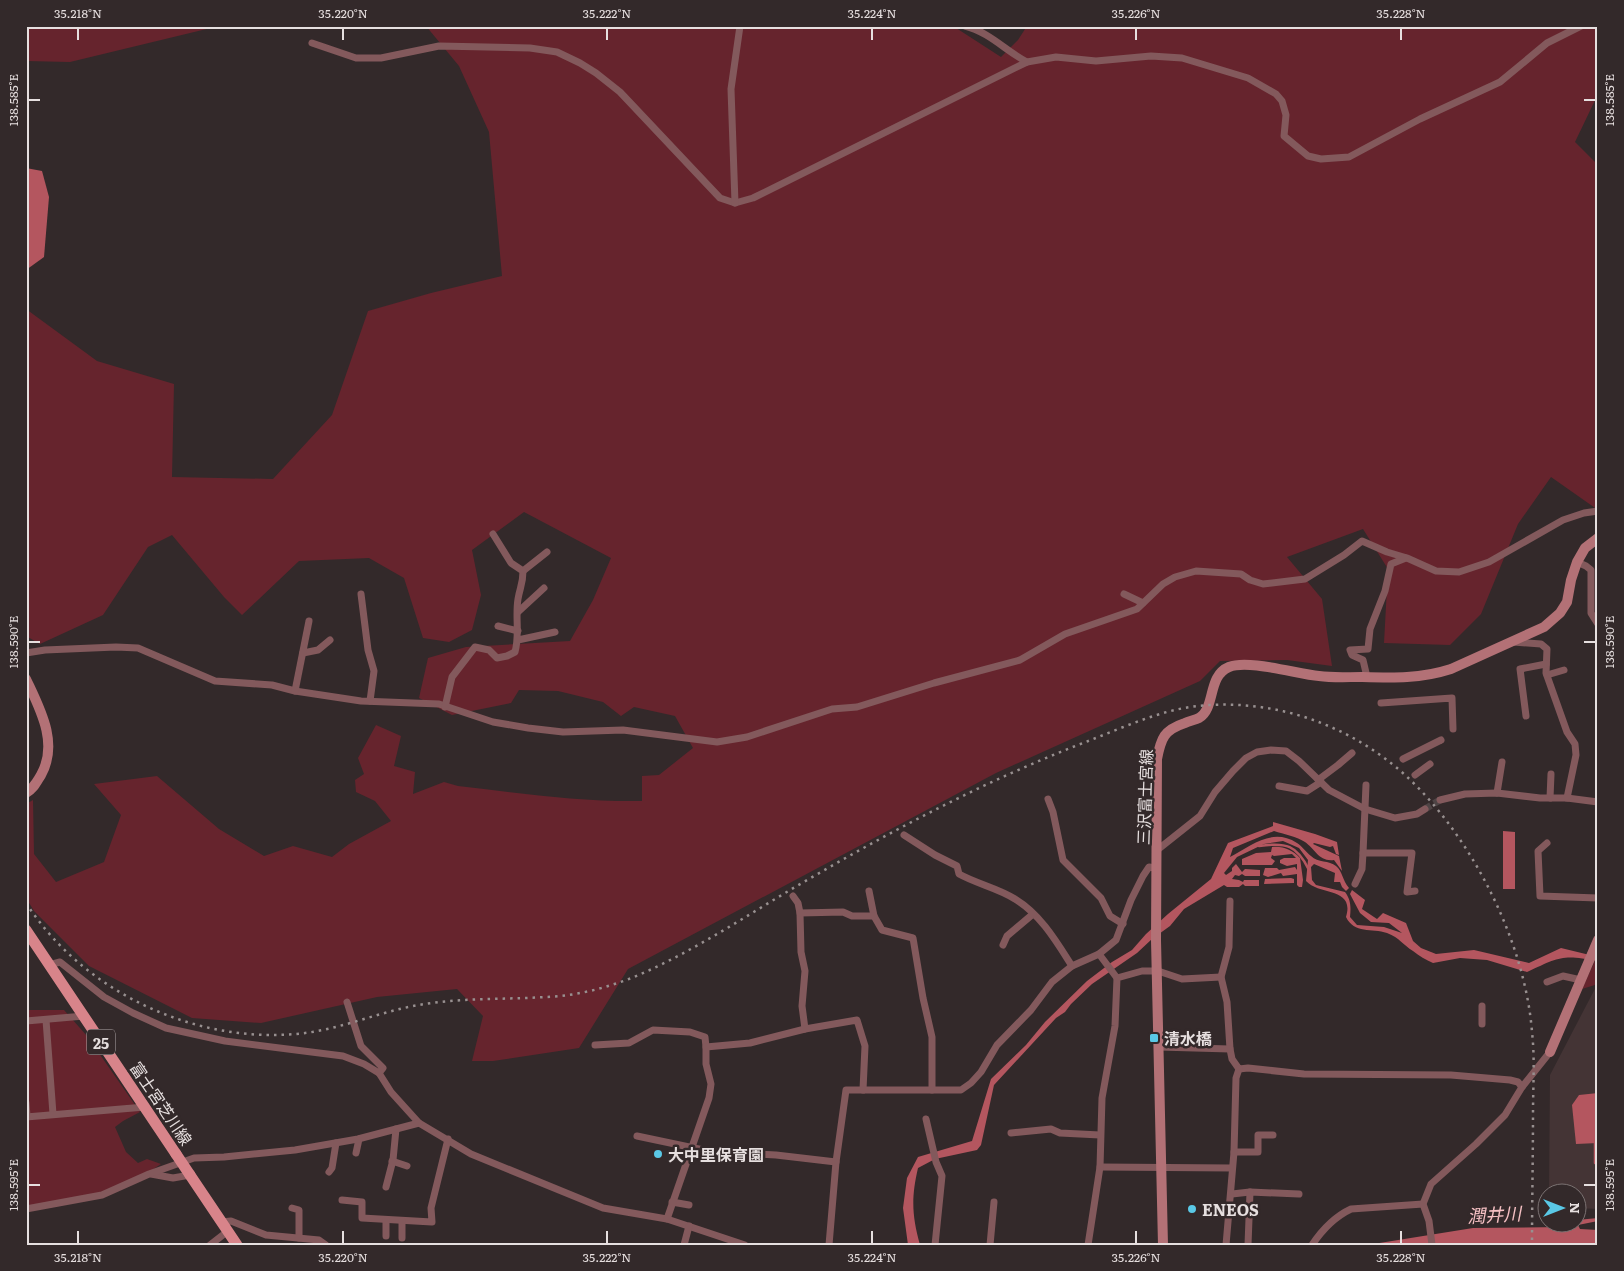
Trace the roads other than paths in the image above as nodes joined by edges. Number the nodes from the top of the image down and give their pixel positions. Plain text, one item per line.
1 (740, 26) edge
2 (965, 26) edge
3 (1581, 26) edge
4 (312, 43) dead end
5 (1027, 62) junction
6 (735, 203) junction
7 (1598, 511) edge
8 (493, 534) dead end
9 (1598, 538) edge
10 (547, 552) dead end
11 (1407, 558) junction
12 (1577, 562) junction
13 (524, 571) junction
14 (544, 588) dead end
15 (361, 594) dead end
16 (1124, 594) dead end
17 (1144, 603) junction
18 (518, 612) junction
19 (309, 621) dead end
20 (1598, 624) edge
21 (498, 626) dead end
22 (518, 631) junction
23 (555, 632) dead end
24 (330, 640) dead end
25 (518, 640) junction
26 (1510, 641) junction
27 (26, 653) edge
28 (302, 653) junction
29 (1546, 664) junction
30 (1564, 670) dead end
31 (1547, 675) junction
32 (1367, 677) junction
33 (26, 679) edge
34 (295, 691) junction
35 (370, 701) junction
36 (1381, 703) dead end
37 (445, 707) junction
38 (1526, 716) dead end
39 (1453, 730) dead end
40 (1441, 740) dead end
41 (1352, 753) dead end
42 (1403, 759) dead end
43 (1502, 762) dead end
44 (1430, 764) dead end
45 (1551, 774) dead end
46 (1415, 775) dead end
47 (1320, 781) junction
48 (1366, 785) dead end
49 (1279, 786) dead end
50 (26, 793) edge
51 (1497, 793) junction
52 (1048, 798) dead end
53 (1550, 798) junction
54 (1567, 798) junction
55 (1440, 800) tunnel mouth
56 (1598, 802) edge
57 (1366, 809) junction
58 (1425, 809) tunnel mouth
59 (904, 835) dead end
60 (1547, 843) dead end
61 (1156, 851) junction
62 (1363, 853) junction
63 (1156, 868) junction
64 (1355, 884) dead end
65 (869, 891) dead end
66 (1414, 892) dead end
67 (793, 896) dead end
68 (1598, 898) edge
69 (1230, 901) dead end
70 (800, 913) junction
71 (1034, 914) junction
72 (874, 916) junction
73 (1123, 924) junction
74 (26, 930) edge
75 (1598, 940) edge
76 (1003, 945) dead end
77 (1099, 954) junction
78 (49, 965) junction
79 (1072, 966) junction
80 (1158, 971) junction
81 (1115, 975) junction
82 (1221, 978) junction
83 (1581, 980) junction
84 (1547, 982) dead end
85 (347, 1002) dead end
86 (1482, 1006) dead end
87 (84, 1016) junction
88 (46, 1020) junction
89 (26, 1021) edge
90 (1482, 1024) dead end
91 (805, 1029) junction
92 (595, 1045) dead end
93 (1159, 1047) junction
94 (706, 1048) junction
95 (1230, 1049) junction
96 (1550, 1052) joint
97 (1239, 1069) junction
98 (380, 1073) junction
99 (1522, 1087) junction
100 (863, 1090) junction
101 (932, 1090) junction
102 (26, 1103) edge
103 (145, 1107) junction
104 (53, 1114) junction
105 (27, 1116) edge
106 (926, 1119) dead end
107 (419, 1123) junction
108 (396, 1129) junction
109 (1011, 1133) dead end
110 (1100, 1135) junction
111 (1273, 1135) dead end
112 (637, 1136) dead end
113 (359, 1139) junction
114 (448, 1139) junction
115 (336, 1143) junction
116 (691, 1147) junction
117 (1234, 1152) junction
118 (356, 1153) dead end
119 (392, 1161) junction
120 (836, 1162) junction
121 (407, 1166) dead end
122 (1100, 1167) junction
123 (1161, 1168) junction
124 (1232, 1168) junction
125 (329, 1172) dead end
126 (149, 1174) junction
127 (190, 1175) junction
128 (386, 1187) dead end
129 (1250, 1192) junction
130 (1232, 1194) junction
131 (1299, 1194) dead end
132 (342, 1200) dead end
133 (672, 1202) junction
134 (994, 1202) dead end
135 (1423, 1204) junction
136 (689, 1205) dead end
137 (292, 1208) dead end
138 (26, 1209) edge
139 (667, 1219) junction
140 (386, 1220) junction
141 (402, 1221) junction
142 (689, 1226) junction
143 (224, 1227) junction
144 (386, 1236) dead end
145 (299, 1238) junction
146 (402, 1238) dead end
147 (210, 1245) edge
148 (237, 1245) edge
149 (326, 1245) edge
150 (684, 1245) edge
151 (745, 1245) edge
152 (829, 1245) edge
153 (935, 1245) edge
154 (990, 1245) edge
155 (1088, 1245) edge
156 (1163, 1245) edge
157 (1226, 1245) edge
158 (1248, 1245) edge
159 (1312, 1245) edge
160 (1432, 1245) edge

1 - 6 street
2 - 5 street
3 - 5 street
4 - 6 street
5 - 6 street
7 - 11 street
8 - 13 street
9 - 12 main road, 三沢富士宮線
10 - 13 street
11 - 17 street
11 - 32 street
12 - 20 street
12 - 26 main road, 三沢富士宮線
13 - 18 street
14 - 18 street
15 - 35 street
16 - 17 street
17 - 37 street
18 - 22 street
19 - 28 street
21 - 22 street
22 - 25 street
23 - 25 street
24 - 28 street
25 - 37 street
26 - 29 street
26 - 32 main road, 三沢富士宮線
27 - 34 street
28 - 34 street
29 - 31 street
29 - 38 street
30 - 31 street
31 - 54 street
32 - 61 main road, 三沢富士宮線
33 - 50 main road
34 - 35 street
35 - 37 street
36 - 39 street
40 - 42 street
41 - 47 street
43 - 51 street
44 - 46 street
45 - 53 street
47 - 49 street
47 - 57 street
47 - 61 street
48 - 57 street
51 - 53 street
51 - 55 street
52 - 73 street
53 - 54 street
54 - 56 street
57 - 58 street
57 - 62 street
59 - 71 street
60 - 68 street
61 - 63 main road, 三沢富士宮線
62 - 64 street
62 - 66 street
63 - 73 street
63 - 80 main road, 三沢富士宮線
65 - 72 street
67 - 70 street
69 - 82 street
70 - 72 street
70 - 91 street
71 - 76 street
71 - 79 street
72 - 101 street
73 - 77 street
74 - 78 main road, 富士宮芝川線 / 25
75 - 83 main road
77 - 79 street
77 - 81 street
78 - 87 main road, 富士宮芝川線 / 25
78 - 98 street
79 - 101 street
80 - 81 street
80 - 82 street
80 - 93 main road, 三沢富士宮線
81 - 110 street
82 - 95 street
83 - 84 street
83 - 96 main road
85 - 98 street
86 - 90 street
87 - 88 street
87 - 103 main road, 富士宮芝川線 / 25
88 - 89 street
88 - 104 street
91 - 94 street
91 - 100 street
92 - 94 street
93 - 95 street
93 - 123 main road, 三沢富士宮線
94 - 116 street
95 - 97 street
96 - 99 street
97 - 99 street
97 - 117 street
98 - 107 street
99 - 135 street
100 - 101 street
100 - 120 street
102 - 105 street
103 - 104 street
103 - 127 main road, 富士宮芝川線 / 25, bridge
104 - 105 street
106 - 153 street
107 - 108 street
107 - 114 street
108 - 113 street
108 - 119 street
109 - 110 street
110 - 122 street
111 - 117 street
112 - 116 street
113 - 115 street
113 - 118 street
114 - 139 street
114 - 141 street
115 - 125 street
115 - 126 street
116 - 120 street
116 - 133 street
117 - 124 street
119 - 121 street
119 - 128 street
120 - 152 street
122 - 123 street
122 - 155 street
123 - 124 street
123 - 156 main road, 三沢富士宮線
124 - 130 street
126 - 127 street
126 - 138 street
127 - 143 main road, 富士宮芝川線 / 25
129 - 130 street
129 - 131 street
129 - 158 street
130 - 157 street
132 - 140 street
133 - 136 street
133 - 139 street
134 - 154 street
135 - 159 street
135 - 160 street
137 - 145 street
139 - 142 street
140 - 141 street
140 - 144 street
141 - 146 street
142 - 150 street
142 - 151 street
143 - 145 street
143 - 147 street
143 - 148 main road, 富士宮芝川線 / 25
145 - 149 street

